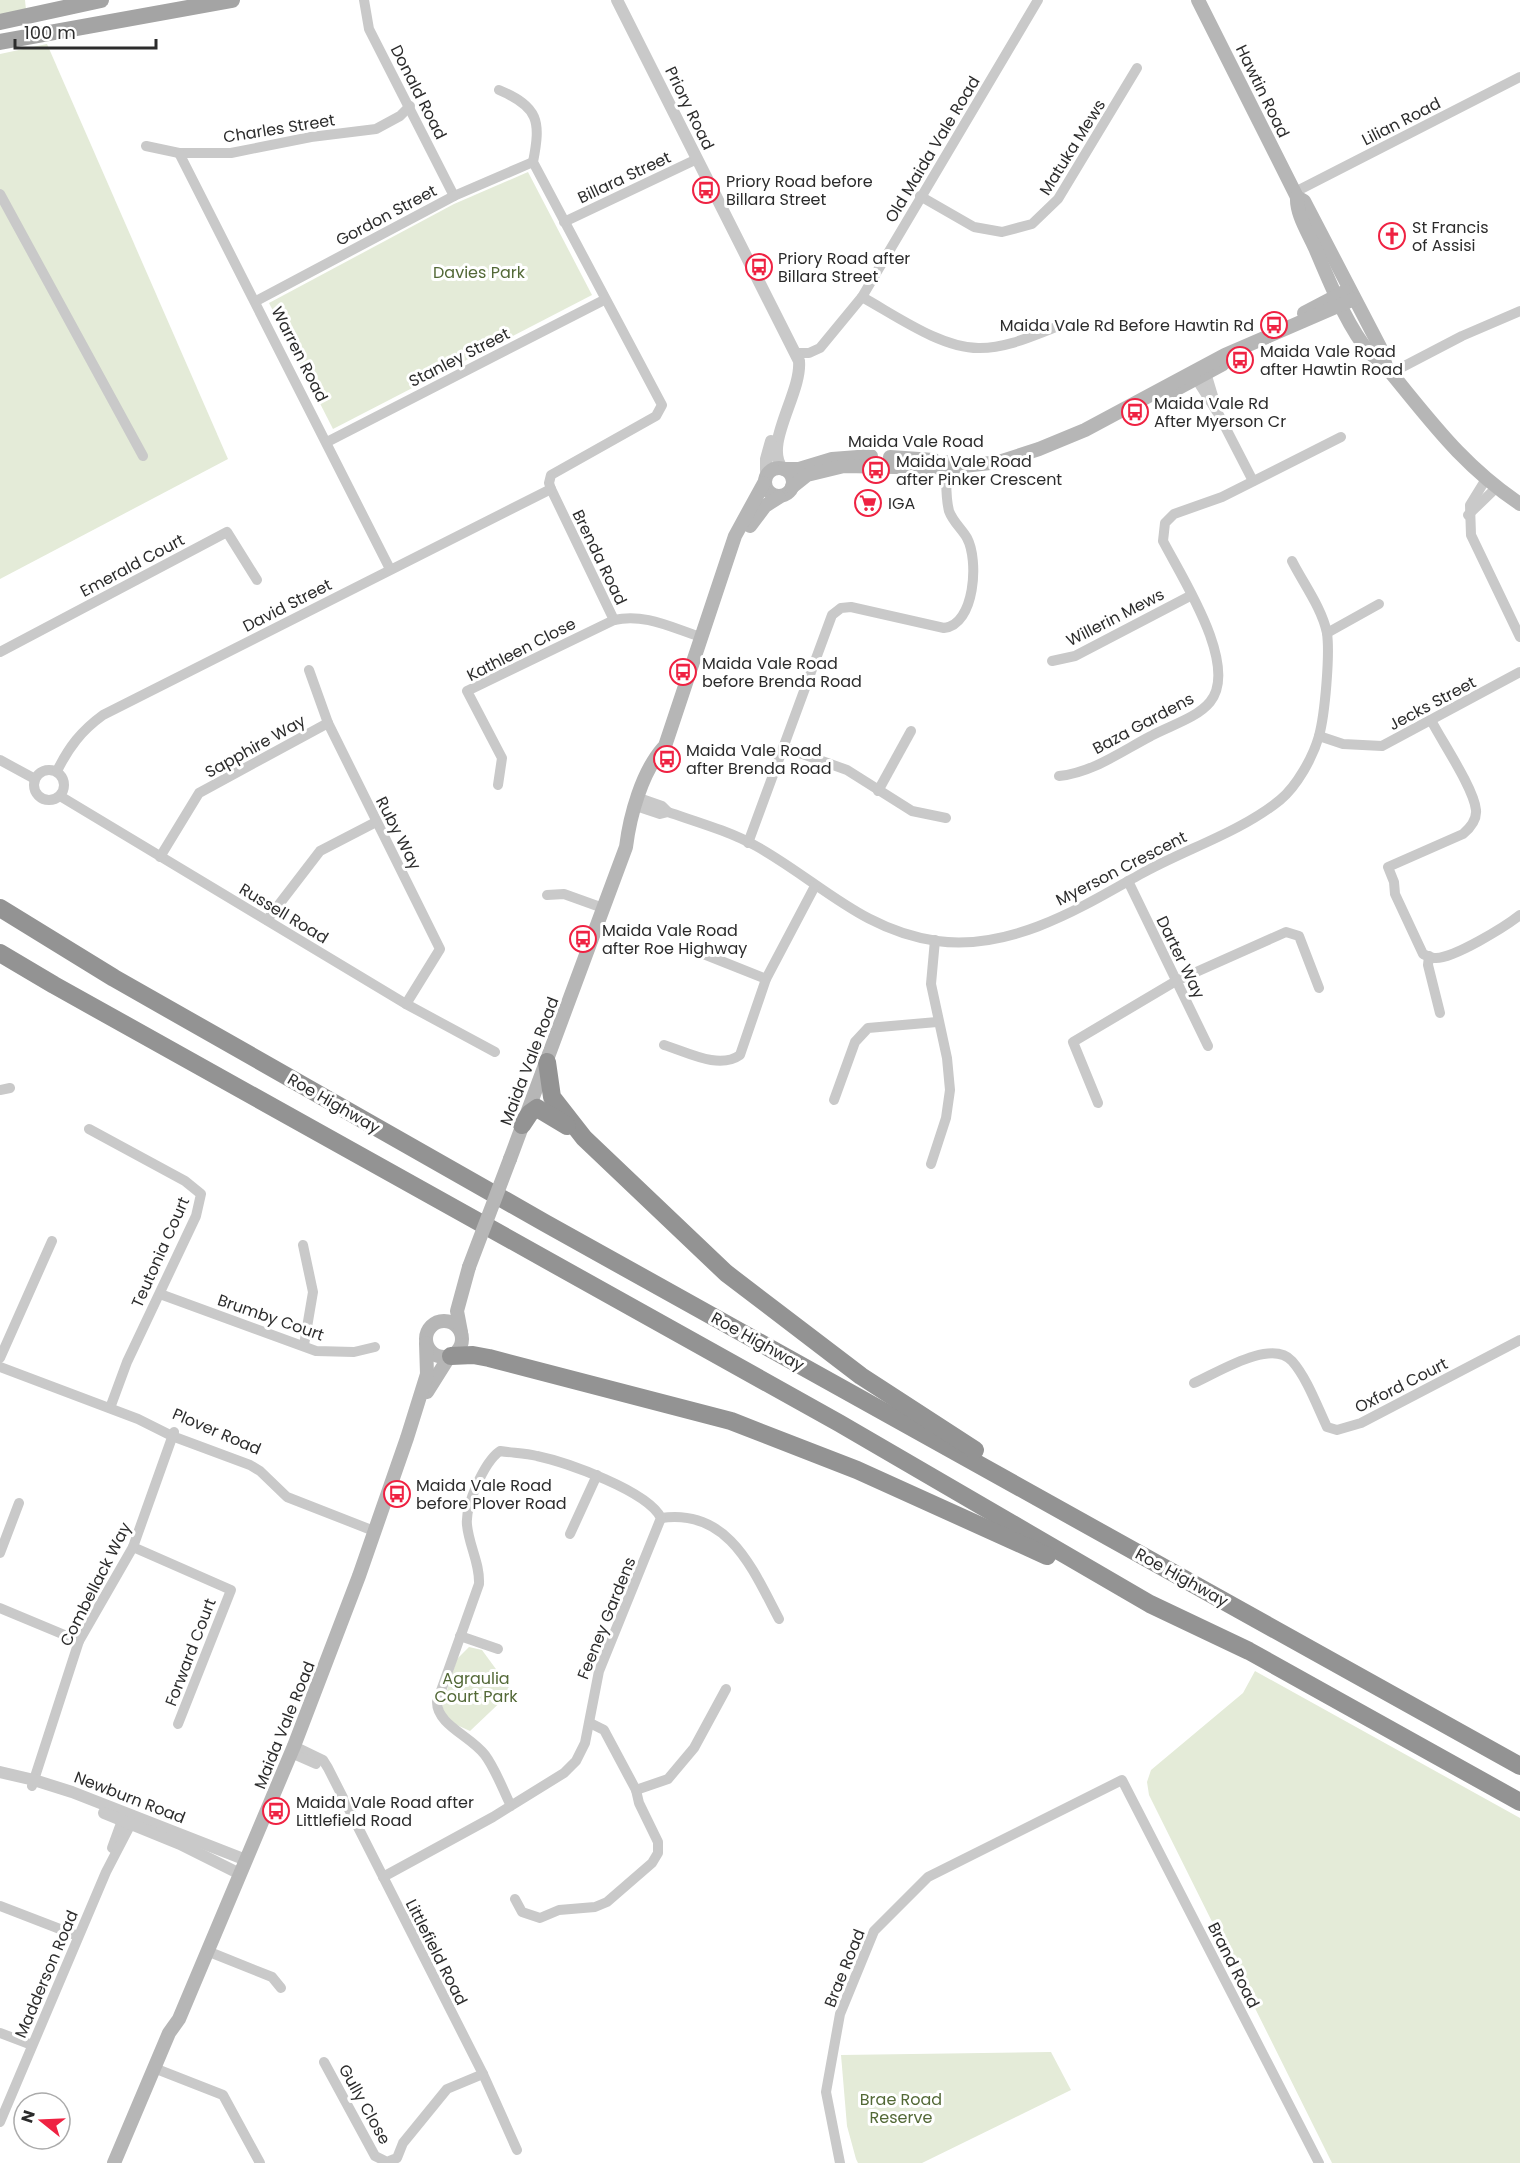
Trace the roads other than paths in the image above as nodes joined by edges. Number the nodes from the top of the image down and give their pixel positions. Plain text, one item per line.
1 (101, 0) edge
2 (232, 0) edge
3 (364, 0) edge
4 (617, 0) edge
5 (1038, 0) edge
6 (1198, 0) edge
7 (83, 2) edge
8 (181, 4) edge
9 (0, 21) edge
10 (0, 42) edge
11 (1137, 68) dead end
12 (1520, 77) edge
13 (499, 90) dead end
14 (410, 106) junction
15 (146, 146) dead end
16 (179, 153) junction
17 (696, 159) junction
18 (533, 162) junction
19 (0, 194) edge
20 (1296, 194) junction
21 (454, 196) junction
22 (920, 196) junction
23 (564, 222) junction
24 (862, 297) junction
25 (1346, 297) junction
26 (604, 300) junction
27 (256, 301) junction
28 (1520, 311) edge
29 (1056, 327) dead end
30 (795, 353) junction
31 (1388, 370) junction
32 (1199, 373) junction
33 (794, 394) junction
34 (1341, 437) dead end
35 (327, 442) junction
36 (143, 456) dead end
37 (946, 464) junction
38 (783, 469) junction
39 (765, 479) junction
40 (1253, 481) junction
41 (1491, 483) junction
42 (792, 487) junction
43 (551, 489) junction
44 (779, 497) junction
45 (1520, 504) edge
46 (1292, 561) dead end
47 (390, 569) junction
48 (257, 580) dead end
49 (1190, 596) junction
50 (714, 601) junction
51 (1379, 604) dead end
52 (614, 620) junction
53 (1518, 630) edge
54 (1327, 633) junction
55 (701, 637) junction
56 (0, 652) edge
57 (1052, 661) dead end
58 (309, 670) dead end
59 (1520, 672) edge
60 (1431, 722) junction
61 (328, 723) junction
62 (911, 731) dead end
63 (1319, 736) junction
64 (783, 747) junction
65 (0, 760) edge
66 (57, 771) junction
67 (1059, 776) dead end
68 (35, 779) junction
69 (498, 785) dead end
70 (878, 791) junction
71 (60, 796) junction
72 (641, 803) junction
73 (945, 819) dead end
74 (376, 822) junction
75 (748, 843) junction
76 (160, 857) junction
77 (1128, 881) junction
78 (815, 886) junction
79 (547, 895) dead end
80 (0, 901) edge
81 (0, 908) edge
82 (603, 908) junction
83 (1520, 915) edge
84 (267, 920) junction
85 (935, 940) junction
86 (0, 952) edge
87 (701, 953) dead end
88 (1429, 956) junction
89 (114, 978) junction
90 (766, 979) junction
91 (1176, 981) junction
92 (1319, 988) dead end
93 (406, 1004) junction
94 (1440, 1013) dead end
95 (937, 1022) junction
96 (664, 1045) dead end
97 (1208, 1046) dead end
98 (495, 1052) dead end
99 (547, 1062) junction
100 (834, 1100) dead end
101 (1098, 1103) dead end
102 (522, 1125) junction
103 (89, 1129) dead end
104 (584, 1138) junction
105 (931, 1164) dead end
106 (52, 1241) dead end
107 (303, 1245) dead end
108 (462, 1286) junction
109 (160, 1294) junction
110 (431, 1326) junction
111 (461, 1334) junction
112 (1520, 1340) edge
113 (426, 1344) junction
114 (303, 1345) junction
115 (375, 1347) dead end
116 (450, 1357) junction
117 (0, 1358) edge
118 (0, 1367) edge
119 (1194, 1383) dead end
120 (110, 1408) junction
121 (174, 1433) junction
122 (407, 1438) junction
123 (597, 1475) junction
124 (19, 1503) dead end
125 (1050, 1503) junction
126 (661, 1518) junction
127 (376, 1528) junction
128 (570, 1534) dead end
129 (134, 1547) junction
130 (0, 1553) edge
131 (1150, 1604) junction
132 (0, 1608) edge
133 (779, 1619) dead end
134 (460, 1636) junction
135 (79, 1641) junction
136 (498, 1649) dead end
137 (726, 1689) dead end
138 (590, 1723) junction
139 (178, 1724) dead end
140 (293, 1749) junction
141 (1520, 1766) edge
142 (0, 1772) edge
143 (0, 1780) edge
144 (1122, 1780) joint
145 (33, 1783) junction
146 (636, 1790) junction
147 (1520, 1802) edge
148 (511, 1806) junction
149 (129, 1818) junction
150 (246, 1860) junction
151 (240, 1874) junction
152 (383, 1877) junction
153 (515, 1899) dead end
154 (0, 1906) edge
155 (78, 1936) junction
156 (207, 1951) junction
157 (281, 1988) dead end
158 (0, 2033) edge
159 (32, 2045) junction
160 (324, 2062) dead end
161 (160, 2066) junction
162 (483, 2074) junction
163 (0, 2122) edge
164 (517, 2150) dead end
165 (114, 2163) edge
166 (122, 2163) edge
167 (260, 2163) edge
168 (840, 2163) edge
169 (1319, 2163) edge

1 - 7 main road
2 - 8 main road
3 - 14 street, Donald Road
4 - 17 street, Priory Road
5 - 22 street, Old Maida Vale Road
6 - 20 main road, Hawtin Road
7 - 9 main road
8 - 10 main road
11 - 22 street, Matuka Mews
12 - 20 street, Lilian Road
13 - 18 street
14 - 16 street, Charles Street
14 - 21 street, Donald Road
15 - 16 street, Charles Street
16 - 27 street, Warren Road
17 - 23 street, Billara Street
17 - 30 street, Priory Road
18 - 21 street, Gordon Street
18 - 23 street
19 - 36 street
20 - 25 main road, Hawtin Road
21 - 27 street, Gordon Street
22 - 24 street, Old Maida Vale Road
23 - 26 street
24 - 29 street
24 - 30 street, Old Maida Vale Road
25 - 31 main road, Hawtin Road
25 - 32 main road, Maida Vale Road
26 - 35 street, Stanley Street
26 - 43 street
27 - 35 street, Warren Road
28 - 31 street
30 - 33 street, Priory Road
31 - 41 main road, Hawtin Road
32 - 37 main road, Maida Vale Road
32 - 40 street
33 - 38 street, Priory Road
33 - 39 street, Priory Road
34 - 40 street, Baza Gardens
35 - 47 street, Warren Road
37 - 38 main road, Maida Vale Road
37 - 42 main road, Maida Vale Road
37 - 64 street
38 - 39 main road
38 - 42 main road
39 - 44 main road
39 - 50 main road, Maida Vale Road
40 - 49 street, Baza Gardens
41 - 45 main road, Hawtin Road
41 - 53 street
42 - 44 main road
43 - 47 street, David Street
43 - 52 street, Brenda Road
44 - 50 main road, Maida Vale Road
46 - 54 street, Myerson Crescent
47 - 66 street, David Street
48 - 56 street, Emerald Court
49 - 57 street, Willerin Mews
49 - 67 street, Baza Gardens
50 - 55 main road, Maida Vale Road
51 - 54 street
52 - 55 street, Brenda Road
52 - 69 street, Kathleen Close
54 - 63 street, Myerson Crescent
55 - 72 main road, Maida Vale Road
58 - 61 street, Ruby Way
59 - 60 street, Jecks Street
60 - 63 street, Jecks Street
60 - 88 street
61 - 74 street, Ruby Way
61 - 76 street, Sapphire Way
62 - 70 street
63 - 77 street, Myerson Crescent
64 - 70 street
64 - 75 street
65 - 68 street
66 - 68 street
66 - 71 street
68 - 71 street
70 - 73 street
71 - 76 street, Russell Road
72 - 75 street, Myerson Crescent
72 - 82 main road, Maida Vale Road
74 - 84 street
74 - 93 street, Ruby Way
75 - 78 street, Myerson Crescent
76 - 84 street, Russell Road
77 - 85 street, Myerson Crescent
77 - 91 street, Darter Way
78 - 85 street, Myerson Crescent
78 - 90 street
79 - 82 street
80 - 89 highway
81 - 89 highway, Roe Highway
82 - 99 main road, Maida Vale Road
83 - 88 street
84 - 93 street, Russell Road
85 - 95 street
86 - 131 highway, Roe Highway
87 - 90 street
88 - 94 street
89 - 125 highway, Roe Highway
90 - 96 street
91 - 92 street
91 - 97 street, Darter Way
91 - 101 street
93 - 98 street, Russell Road
95 - 100 street
95 - 105 street
99 - 102 main road, Maida Vale Road
99 - 104 highway
102 - 104 highway
102 - 108 main road, Maida Vale Road, bridge
103 - 109 street, Teutonia Court
104 - 125 highway
106 - 117 street
107 - 114 street
108 - 110 main road, Maida Vale Road
108 - 111 main road, Maida Vale Road
109 - 114 street, Brumby Court
109 - 120 street, Teutonia Court
110 - 111 main road
110 - 113 main road
111 - 116 main road
112 - 119 street, Oxford Court
113 - 116 main road
113 - 122 main road, Maida Vale Road
114 - 115 street, Brumby Court
116 - 122 main road, Maida Vale Road
116 - 131 highway
118 - 120 street, Plover Road
120 - 121 street, Plover Road
121 - 127 street, Plover Road
121 - 129 street, Combellack Way
122 - 127 main road, Maida Vale Road
123 - 126 street
123 - 128 street
123 - 134 street
124 - 130 street
125 - 141 highway, Roe Highway
126 - 133 street
126 - 138 street, Feeney Gardens
127 - 140 main road, Maida Vale Road
129 - 135 street, Combellack Way
129 - 139 street, Forward Court
131 - 147 highway, Roe Highway
132 - 135 street
134 - 136 street
134 - 148 street
135 - 145 street, Combellack Way
137 - 146 street
138 - 146 street
138 - 148 street, Feeney Gardens
140 - 150 main road, Maida Vale Road
140 - 152 street, Littlefield Road
142 - 145 street, Newburn Road
143 - 145 street, Newburn Road
144 - 168 street, Brae Road
144 - 169 street, Brand Road
145 - 149 street, Newburn Road
146 - 153 street
148 - 152 street, Feeney Gardens
149 - 150 street, Newburn Road
149 - 151 street, Newburn Road
149 - 155 street, Madderson Road
150 - 151 main road, Maida Vale Road
151 - 156 main road, Maida Vale Road
152 - 162 street, Littlefield Road
154 - 155 street
155 - 159 street, Madderson Road
156 - 157 street
156 - 161 main road, Maida Vale Road
158 - 159 street
159 - 163 street, Madderson Road
160 - 162 street, Gully Close
161 - 165 main road, Maida Vale Road
161 - 166 main road, Maida Vale Road
161 - 167 street
162 - 164 street, Littlefield Road

